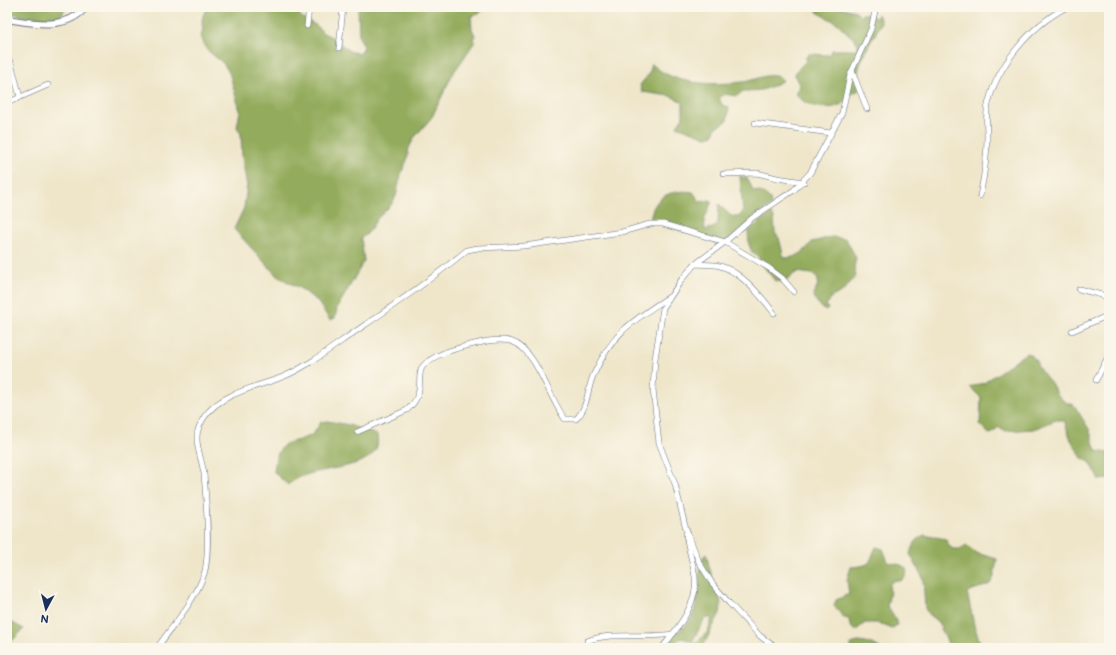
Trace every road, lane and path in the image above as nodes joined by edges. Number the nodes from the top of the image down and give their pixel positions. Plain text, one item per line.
1 (86, 7) edge
2 (309, 7) edge
3 (343, 7) edge
4 (876, 7) edge
5 (1067, 7) edge
6 (7, 19) edge
7 (307, 26) dead end
8 (339, 48) dead end
9 (7, 57) edge
10 (852, 71) junction
11 (48, 85) dead end
12 (20, 97) junction
13 (7, 103) edge
14 (868, 109) dead end
15 (755, 123) dead end
16 (831, 133) junction
17 (723, 174) dead end
18 (804, 182) junction
19 (980, 196) dead end
20 (725, 242) junction
21 (695, 264) junction
22 (1079, 289) dead end
23 (794, 292) dead end
24 (670, 296) junction
25 (1109, 297) edge
26 (774, 313) dead end
27 (1109, 315) edge
28 (1072, 331) dead end
29 (1109, 355) edge
30 (1096, 380) dead end
31 (357, 432) dead end
32 (685, 526) junction
33 (673, 634) junction
34 (587, 641) dead end
35 (157, 648) edge
36 (662, 648) edge
37 (776, 648) edge

1 - 6 main road
2 - 7 street
3 - 8 street
4 - 10 street
5 - 19 street
9 - 12 street
10 - 14 street
10 - 16 street
11 - 12 street
12 - 13 street
15 - 16 street
16 - 18 street
17 - 18 street
18 - 20 street
20 - 21 street
20 - 23 street
20 - 35 street
21 - 24 street
21 - 26 street
22 - 25 street
24 - 31 street
24 - 32 street
27 - 28 street
29 - 30 street
32 - 33 street
32 - 37 street
33 - 34 street
33 - 36 street

